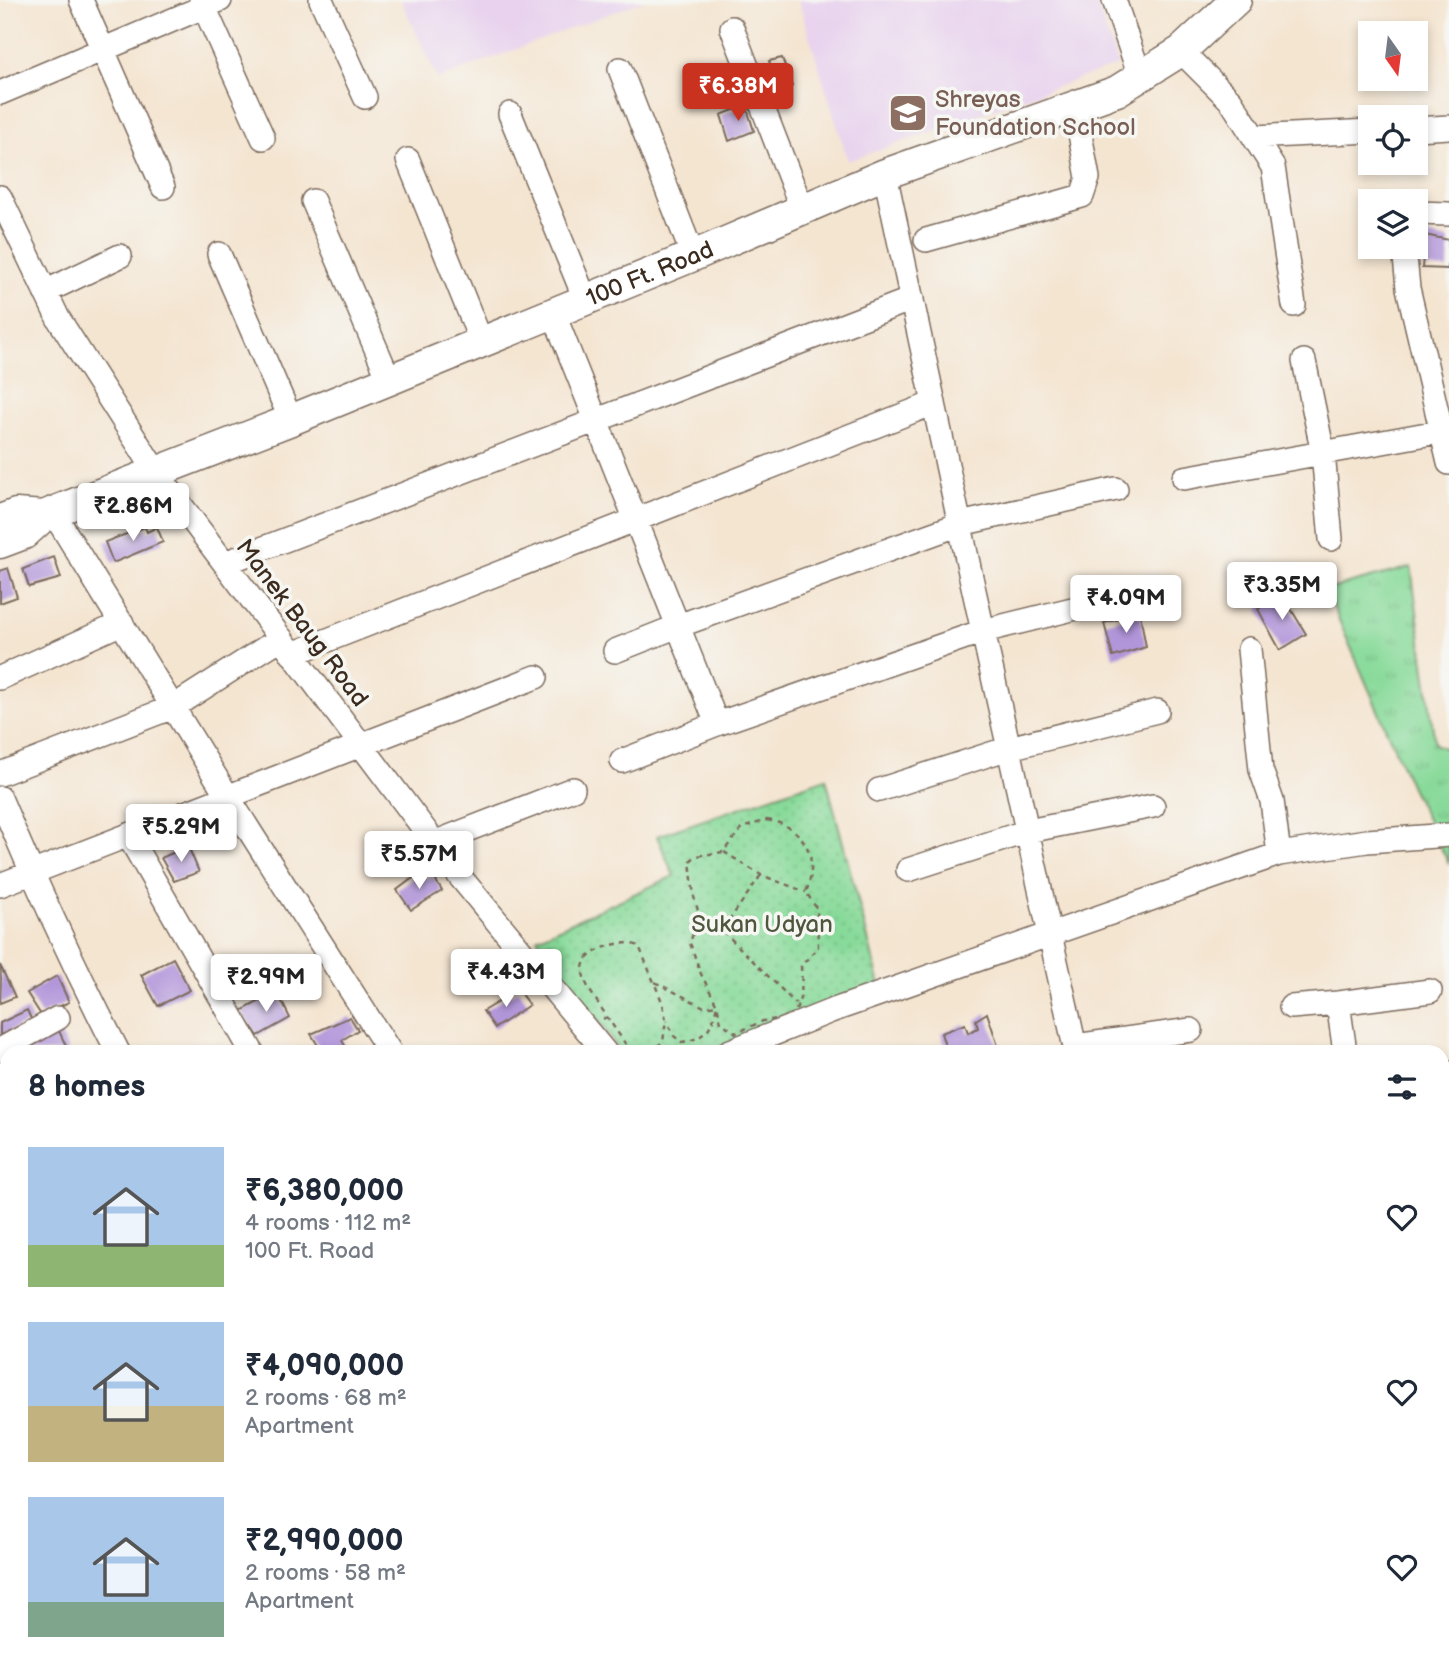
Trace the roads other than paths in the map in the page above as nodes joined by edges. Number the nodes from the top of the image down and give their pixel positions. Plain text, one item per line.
1 (81, 0) edge
2 (321, 0) edge
3 (1114, 0) edge
4 (1236, 0) edge
5 (209, 2) edge
6 (732, 28) dead end
7 (104, 48) junction
8 (1181, 51) junction
9 (620, 69) dead end
10 (1140, 76) junction
11 (0, 93) edge
12 (365, 97) dead end
13 (1075, 106) junction
14 (510, 114) dead end
15 (1449, 127) edge
16 (1428, 128) edge
17 (1358, 132) edge
18 (1254, 137) junction
19 (263, 138) dead end
20 (408, 160) dead end
21 (885, 174) junction
22 (163, 187) dead end
23 (0, 197) edge
24 (313, 201) dead end
25 (802, 209) junction
26 (1428, 214) edge
27 (1449, 214) edge
28 (926, 240) dead end
29 (219, 254) dead end
30 (120, 256) dead end
31 (693, 256) junction
32 (1405, 259) edge
33 (45, 292) junction
34 (585, 299) junction
35 (912, 299) junction
36 (1294, 305) dead end
37 (553, 312) junction
38 (481, 341) junction
39 (1304, 361) dead end
40 (389, 379) junction
41 (934, 403) junction
42 (291, 420) junction
43 (596, 421) junction
44 (1446, 431) edge
45 (1323, 453) junction
46 (1449, 463) edge
47 (156, 472) junction
48 (1184, 478) dead end
49 (1116, 489) dead end
50 (49, 514) junction
51 (635, 519) junction
52 (0, 520) edge
53 (960, 524) junction
54 (1331, 539) dead end
55 (0, 543) edge
56 (225, 564) junction
57 (1133, 594) dead end
58 (122, 624) junction
59 (678, 626) junction
60 (983, 631) junction
61 (287, 646) junction
62 (1249, 649) dead end
63 (615, 651) dead end
64 (536, 677) dead end
65 (0, 678) edge
66 (173, 707) junction
67 (1157, 711) dead end
68 (717, 724) junction
69 (361, 746) junction
70 (1009, 748) junction
71 (622, 761) dead end
72 (0, 774) edge
73 (573, 789) dead end
74 (879, 790) dead end
75 (228, 797) junction
76 (0, 798) edge
77 (1153, 806) dead end
78 (1027, 831) junction
79 (128, 835) junction
80 (1449, 835) edge
81 (436, 842) junction
82 (1279, 854) junction
83 (908, 870) dead end
84 (31, 872) junction
85 (0, 885) edge
86 (1051, 934) junction
87 (1430, 991) dead end
88 (1338, 1003) junction
89 (1291, 1007) dead end
90 (58, 1017) dead end
91 (1191, 1030) dead end
92 (9, 1045) edge
93 (114, 1045) edge
94 (248, 1045) edge
95 (386, 1045) edge
96 (599, 1045) edge
97 (746, 1045) edge
98 (1075, 1045) edge
99 (1100, 1045) edge
100 (1344, 1045) edge

1 - 7 street
2 - 12 street
3 - 10 street
4 - 8 main road, 100 Ft. Road
5 - 7 street
5 - 19 street
6 - 25 street
7 - 11 street
7 - 22 street
8 - 10 main road, 100 Ft. Road
8 - 18 street
9 - 31 street
10 - 13 main road, 100 Ft. Road
13 - 21 main road, 100 Ft. Road
13 - 28 street
14 - 34 street
15 - 16 street
17 - 18 street
18 - 36 street
20 - 38 street
21 - 25 main road, 100 Ft. Road
21 - 35 street
23 - 33 street, Manek Baug Road
24 - 40 street
25 - 31 main road, 100 Ft. Road
26 - 27 street
29 - 42 street
30 - 33 street
31 - 34 main road, 100 Ft. Road
32 - 44 street
33 - 47 street, Manek Baug Road
34 - 37 main road, 100 Ft. Road
35 - 41 street
35 - 43 street
37 - 38 main road, 100 Ft. Road
37 - 43 street
38 - 40 main road, 100 Ft. Road
39 - 45 street
40 - 42 main road, 100 Ft. Road
41 - 51 street
41 - 53 street
42 - 47 main road, 100 Ft. Road
43 - 51 street
43 - 56 street
44 - 45 street
44 - 46 street
45 - 48 street
45 - 54 street
47 - 50 main road, 100 Ft. Road
47 - 56 street, Manek Baug Road
49 - 53 street
50 - 52 main road, 100 Ft. Road
50 - 55 main road, 100 Ft. Road
50 - 58 street
51 - 59 street
51 - 61 street
53 - 59 street
53 - 60 street
56 - 61 street, Manek Baug Road
57 - 60 street
58 - 65 street
58 - 66 street
59 - 63 street
59 - 68 street
60 - 68 street
60 - 70 street
61 - 66 street
61 - 69 street, Manek Baug Road
62 - 82 street
64 - 69 street
66 - 72 street
66 - 75 street
67 - 70 street
68 - 71 street
69 - 75 street
69 - 81 street, Manek Baug Road
70 - 74 street
70 - 78 street
73 - 81 street
75 - 79 street
75 - 95 street
76 - 84 street
77 - 78 street
78 - 83 street
78 - 86 street
79 - 84 street
79 - 94 street
80 - 82 street
81 - 96 street, Manek Baug Road
82 - 86 street
84 - 85 street
84 - 93 street
86 - 97 street
86 - 98 street
87 - 88 street
88 - 89 street
88 - 100 street
90 - 92 street
91 - 99 street

